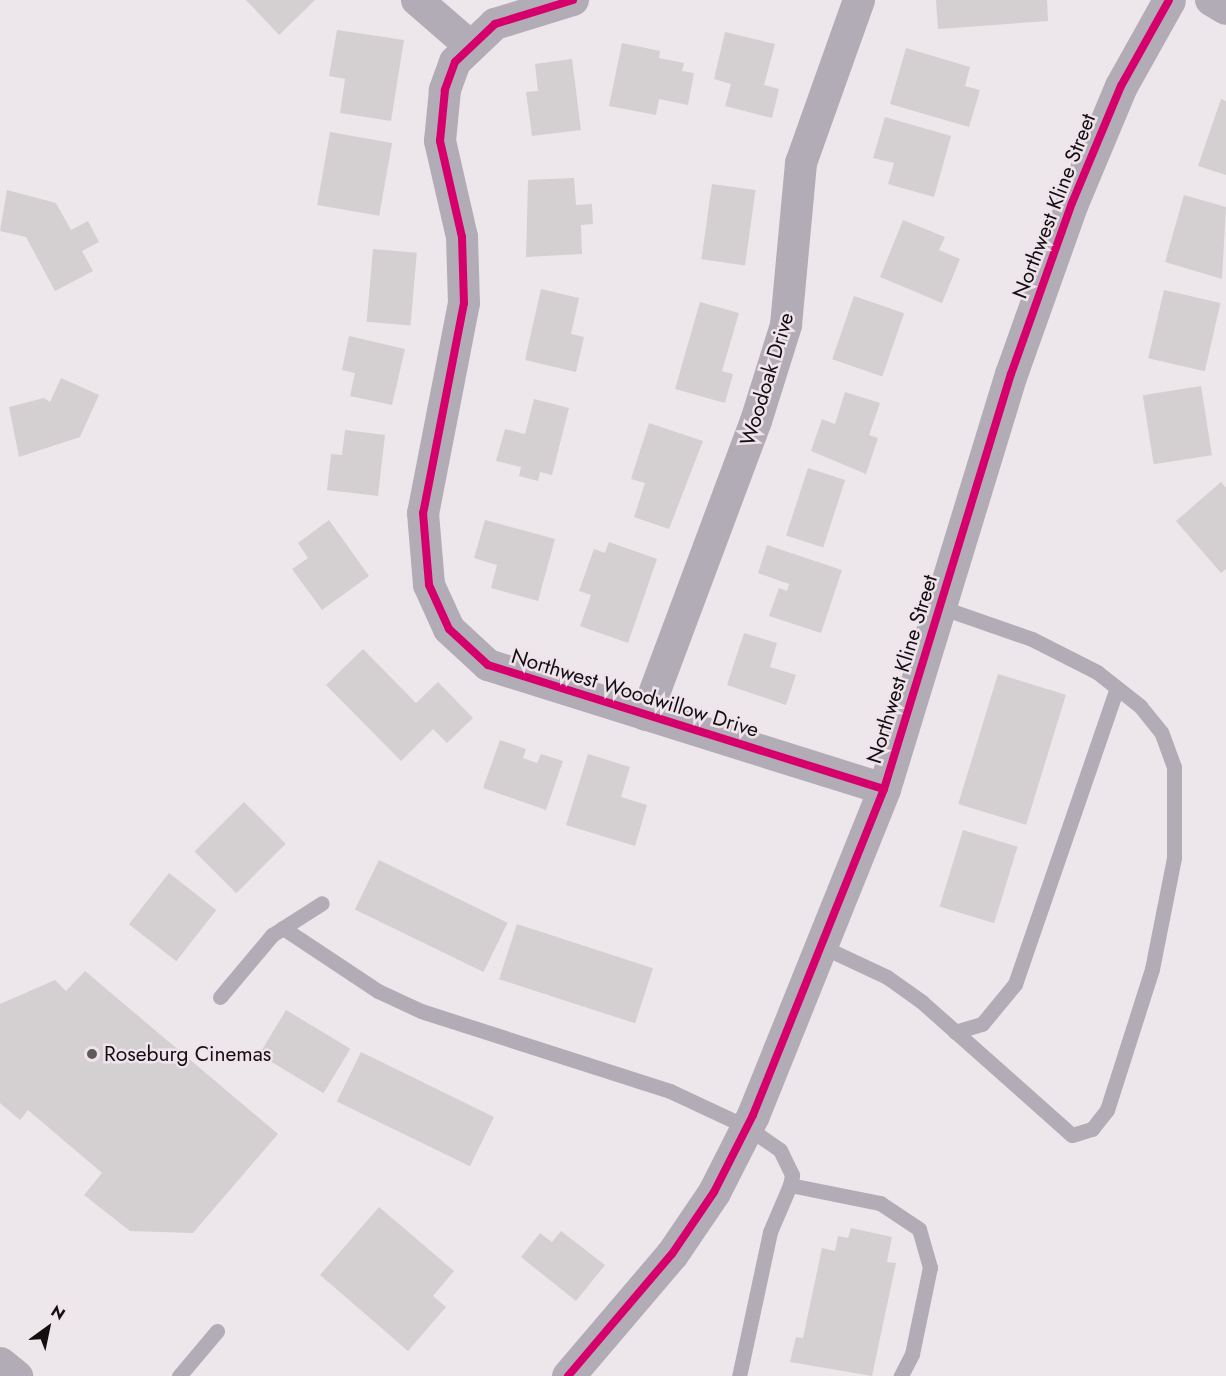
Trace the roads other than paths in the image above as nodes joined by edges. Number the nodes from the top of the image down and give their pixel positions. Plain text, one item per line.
1 (417, 0) edge
2 (573, 0) edge
3 (859, 0) edge
4 (1169, 0) edge
5 (1211, 0) edge
6 (1226, 9) edge
7 (469, 45) junction
8 (940, 607) junction
9 (1117, 688) junction
10 (646, 715) junction
11 (884, 789) junction
12 (322, 903) dead end
13 (283, 928) junction
14 (821, 946) junction
15 (220, 997) dead end
16 (956, 1032) junction
17 (747, 1127) junction
18 (790, 1185) junction
19 (217, 1331) dead end
20 (0, 1363) edge
21 (16, 1376) edge
22 (179, 1376) edge
23 (568, 1376) edge
24 (739, 1376) edge
25 (901, 1376) edge

1 - 7 street
2 - 7 street, Northwest Woodwillow Drive
3 - 10 street, Woodoak Drive
4 - 8 street, Northwest Kline Street
5 - 6 street
7 - 10 street, Northwest Woodwillow Drive
8 - 9 lane
8 - 11 street, Northwest Kline Street
9 - 16 lane
9 - 16 lane
10 - 11 street, Northwest Woodwillow Drive
11 - 14 street, Northwest Kline Street
12 - 13 lane
13 - 15 lane
13 - 17 lane
14 - 16 lane
14 - 17 street, Northwest Kline Street
17 - 18 lane
17 - 23 street, Northwest Kline Street
18 - 24 lane
18 - 25 lane
19 - 22 lane
20 - 21 street

